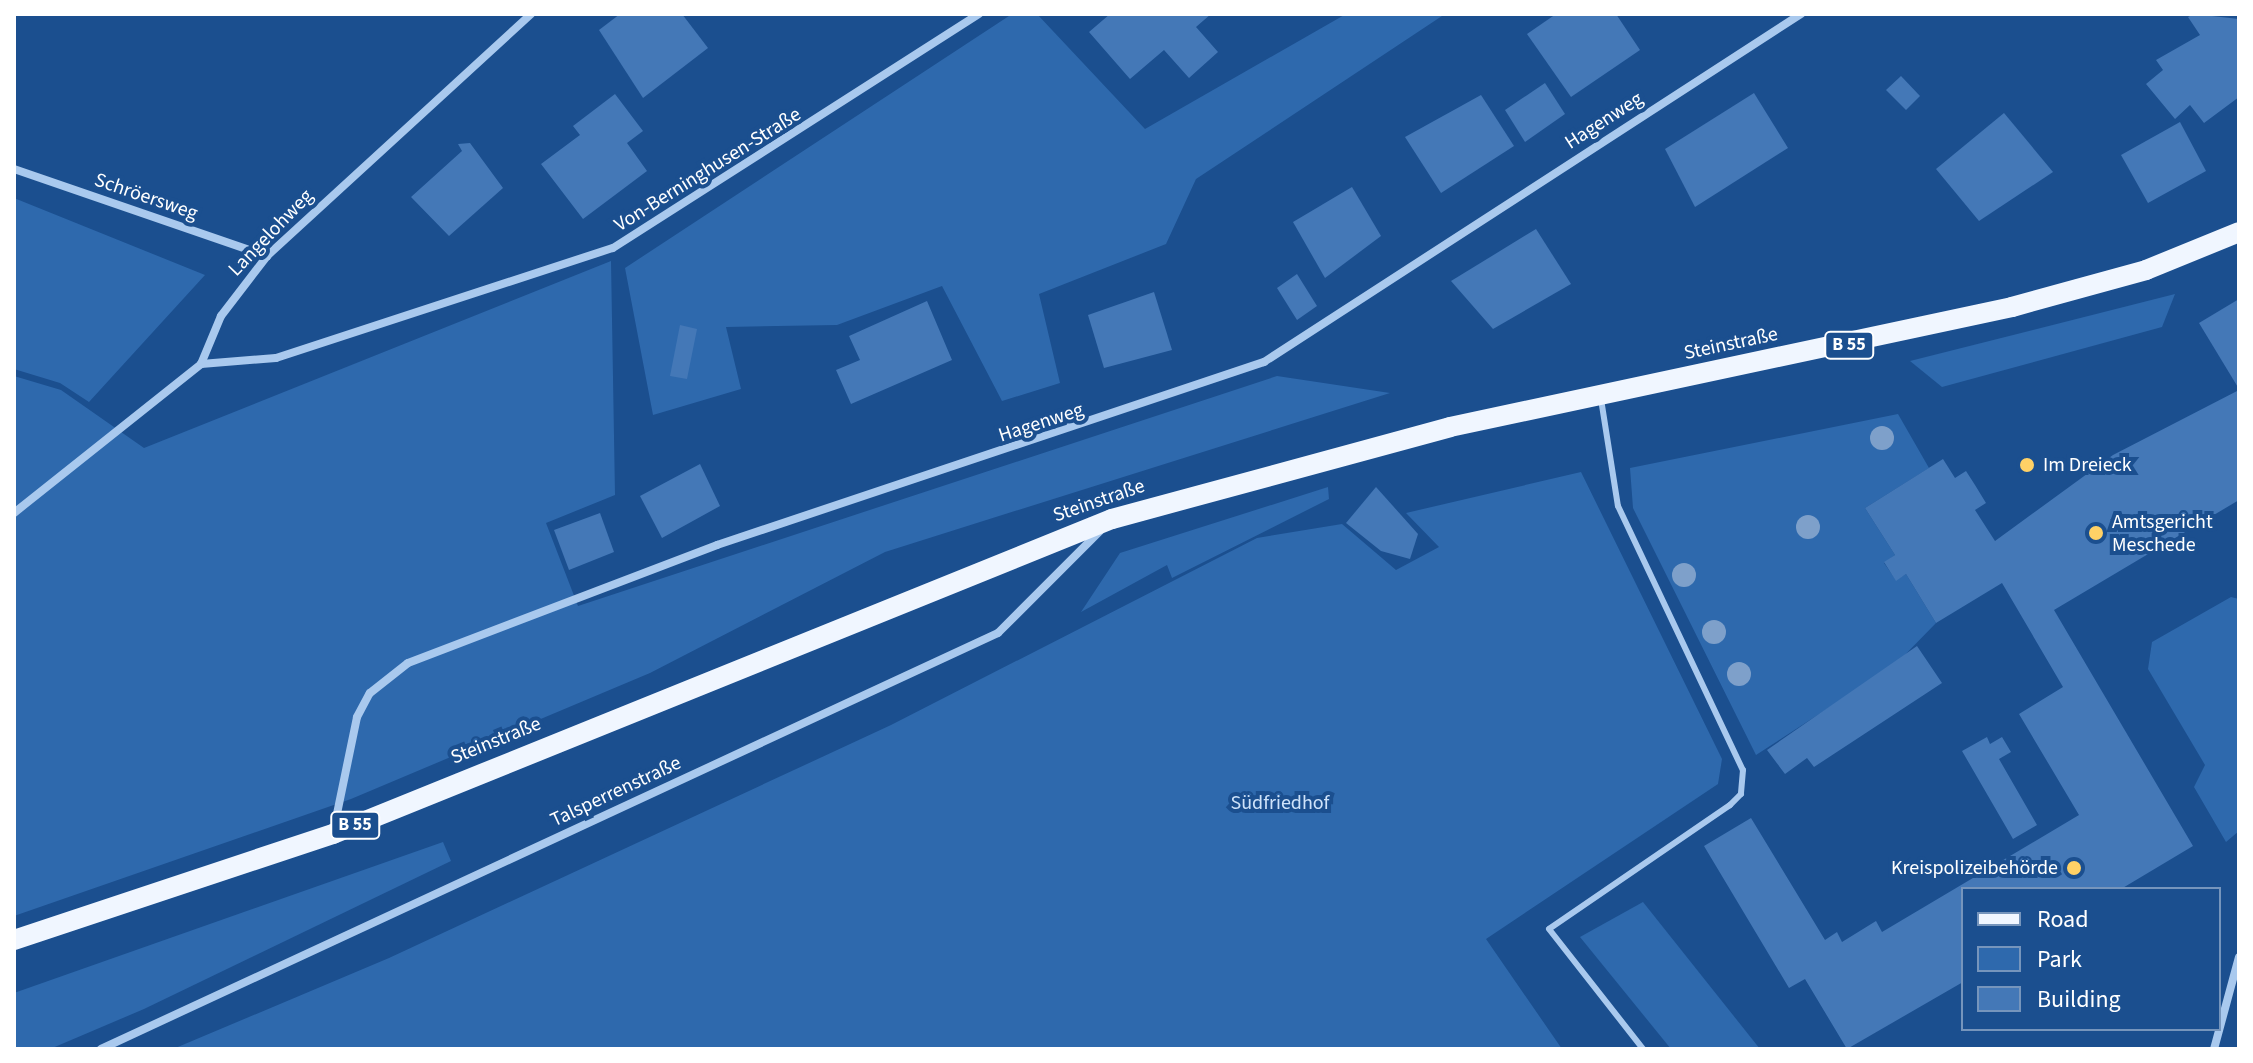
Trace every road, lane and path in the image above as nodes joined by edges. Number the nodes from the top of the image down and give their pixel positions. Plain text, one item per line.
1 (531, 14) edge
2 (979, 14) edge
3 (1801, 14) edge
4 (14, 169) edge
5 (2239, 232) edge
6 (267, 256) junction
7 (201, 364) junction
8 (1600, 396) junction
9 (14, 513) edge
10 (1112, 519) junction
11 (333, 834) junction
12 (14, 940) edge
13 (2239, 957) edge
14 (2221, 1023) edge
15 (101, 1049) edge
16 (1643, 1049) edge

1 - 6 street, Langelohweg
2 - 7 street, Von-Berninghusen-Straße
3 - 11 street, Hagenweg
4 - 6 street, Schröersweg
5 - 8 main road, Steinstraße / B 55
6 - 7 street, Langelohweg
7 - 9 street, Langelohweg
8 - 10 main road, Steinstraße / B 55
8 - 16 lane
10 - 11 main road, Steinstraße / B 55
10 - 15 street, Talsperrenstraße
11 - 12 main road, Steinstraße / B 55
13 - 14 street

